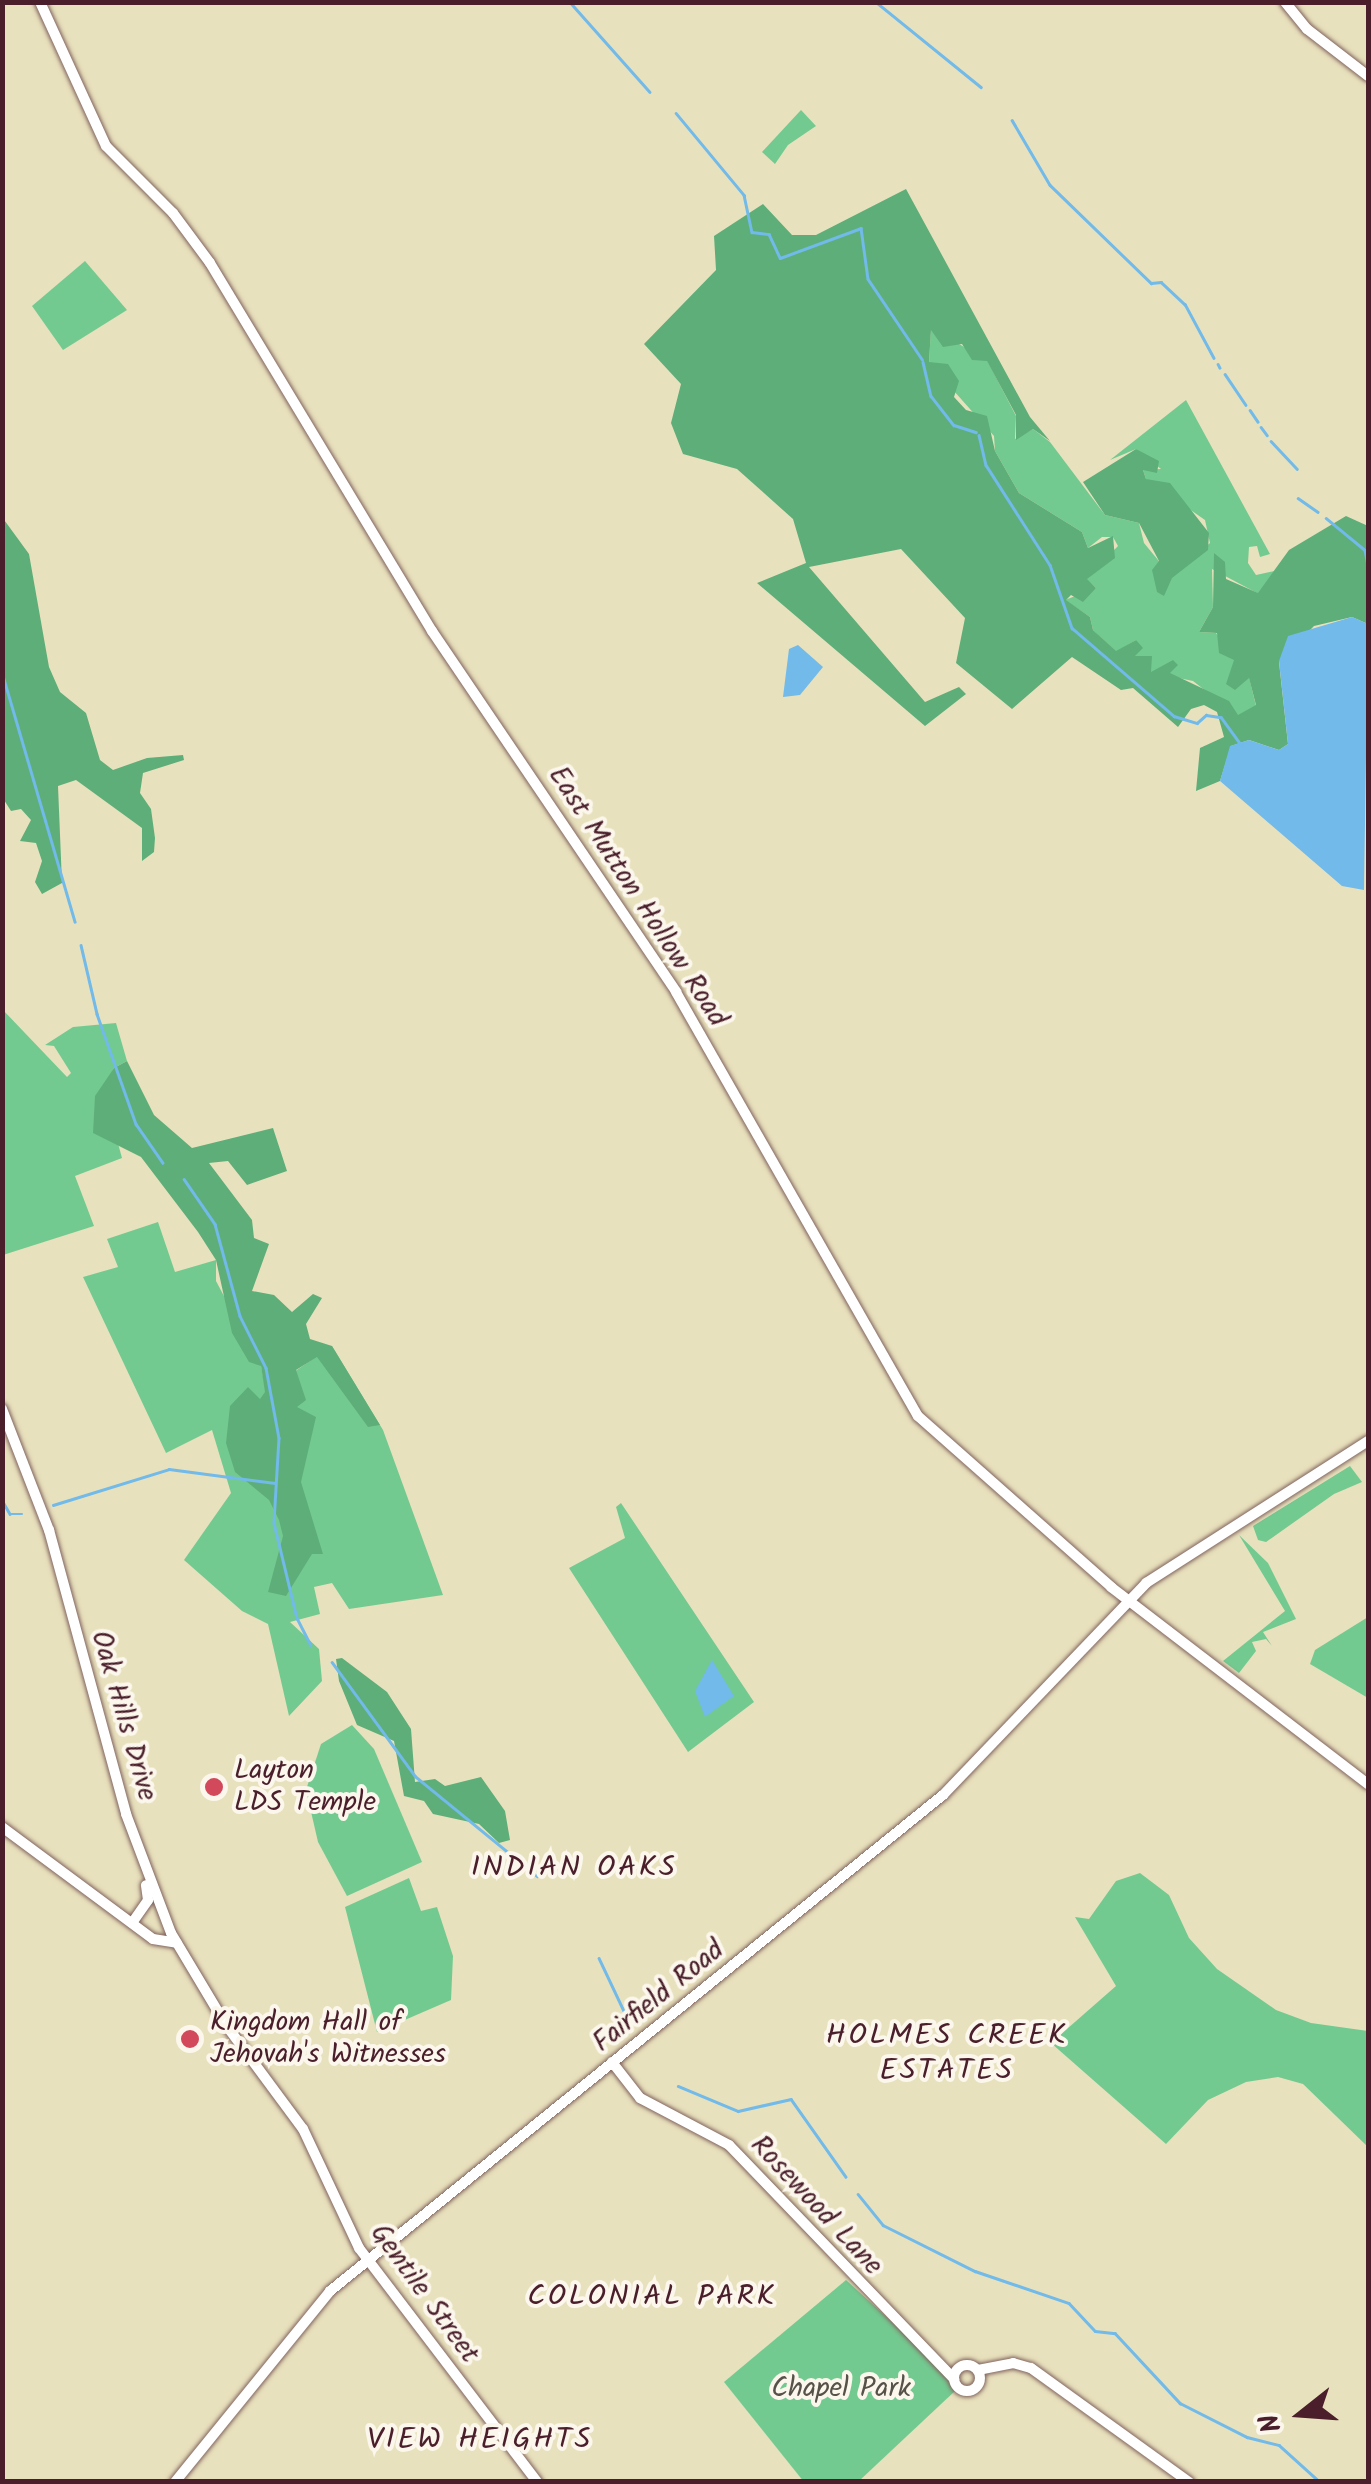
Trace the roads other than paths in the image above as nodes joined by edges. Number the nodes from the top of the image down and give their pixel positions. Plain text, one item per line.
1 (40, 2) edge
2 (1285, 2) edge
3 (1368, 76) edge
4 (2, 1409) edge
5 (1368, 1442) edge
6 (1128, 1600) junction
7 (1368, 1784) edge
8 (2, 1827) edge
9 (137, 1846) junction
10 (132, 1923) junction
11 (177, 1944) junction
12 (226, 2025) joint
13 (612, 2062) junction
14 (367, 2260) junction
15 (957, 2373) junction
16 (979, 2374) junction
17 (175, 2482) edge
18 (537, 2482) edge
19 (1190, 2482) edge

1 - 6 street, East Mutton Hollow Road
2 - 3 street
4 - 9 street, Oak Hills Drive
5 - 6 street, Fairfield Road
6 - 7 street, East Mutton Hollow Road
6 - 13 street, Fairfield Road
8 - 10 street
9 - 10 street
9 - 11 street, Oak Hills Drive
10 - 11 street
11 - 12 street, Oak Hills Drive
12 - 14 street, Gentile Street
13 - 14 street, Fairfield Road
13 - 15 street, Rosewood Lane
14 - 17 street, Fairfield Road
14 - 18 street, Gentile Street
15 - 16 street
15 - 16 street
16 - 19 street

